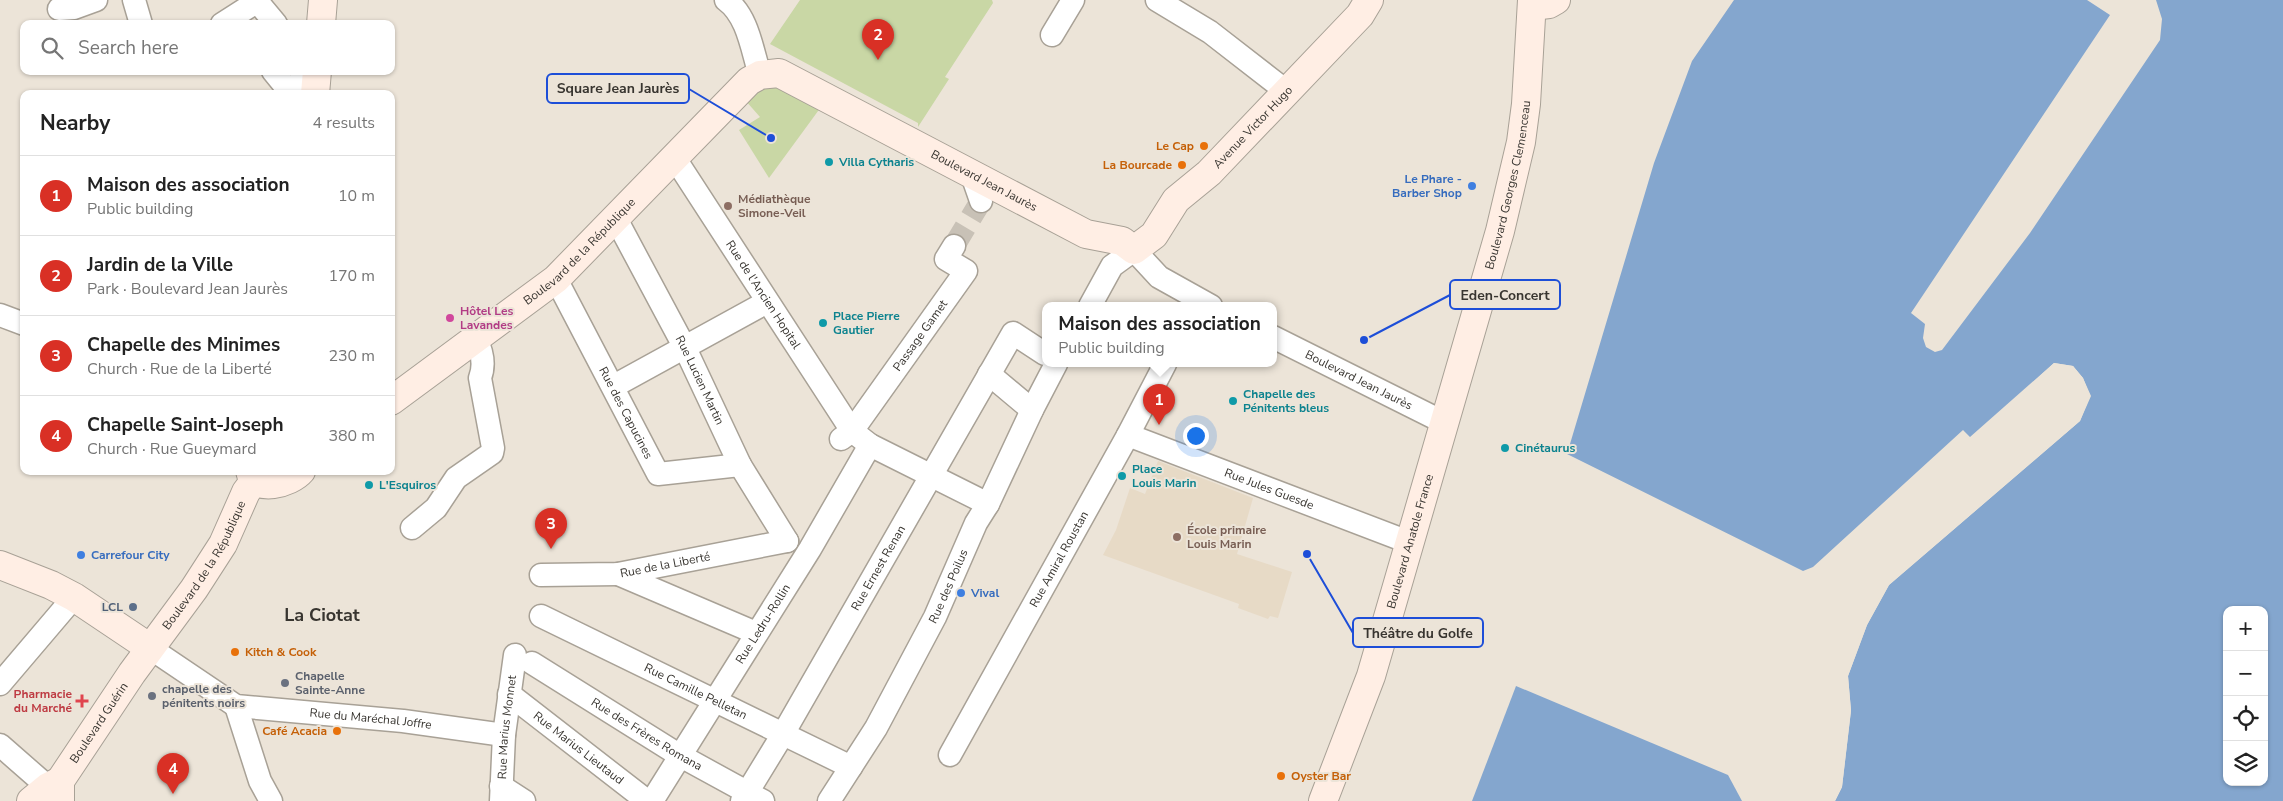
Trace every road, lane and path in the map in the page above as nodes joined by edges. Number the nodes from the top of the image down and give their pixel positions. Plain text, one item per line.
1 (96, 0) edge
2 (134, 0) edge
3 (323, 0) edge
4 (726, 0) edge
5 (1073, 0) edge
6 (1369, 0) edge
7 (257, 1) edge
8 (1165, 2) edge
9 (1540, 2) edge
10 (59, 9) dead end
11 (140, 20) edge
12 (228, 20) edge
13 (273, 20) edge
14 (321, 20) edge
15 (1052, 35) dead end
16 (276, 75) edge
17 (754, 78) junction
18 (316, 82) edge
19 (1286, 91) junction
20 (674, 157) junction
21 (972, 175) junction
22 (981, 201) dead end
23 (615, 217) junction
24 (954, 246) tunnel mouth
25 (1134, 250) junction
26 (556, 279) junction
27 (767, 302) junction
28 (1092, 302) edge
29 (1201, 302) edge
30 (0, 315) edge
31 (20, 322) edge
32 (1277, 339) edge
33 (466, 346) junction
34 (685, 348) junction
35 (1042, 352) edge
36 (1054, 367) edge
37 (1163, 367) edge
38 (989, 374) junction
39 (614, 386) junction
40 (395, 398) edge
41 (1032, 410) junction
42 (1445, 423) junction
43 (846, 435) junction
44 (1128, 435) junction
45 (870, 445) junction
46 (740, 465) junction
47 (298, 475) edge
48 (931, 475) junction
49 (253, 476) edge
50 (988, 504) junction
51 (412, 528) dead end
52 (787, 541) junction
53 (1411, 543) junction
54 (810, 549) junction
55 (0, 565) edge
56 (618, 574) junction
57 (541, 576) dead end
58 (74, 598) junction
59 (541, 616) dead end
60 (756, 633) junction
61 (150, 648) junction
62 (524, 659) joint
63 (0, 684) edge
64 (508, 694) junction
65 (714, 702) junction
66 (236, 706) junction
67 (783, 734) junction
68 (504, 735) junction
69 (0, 745) edge
70 (679, 755) junction
71 (950, 755) dead end
72 (850, 767) junction
73 (49, 793) edge
74 (501, 793) edge
75 (751, 798) edge
76 (270, 801) edge
77 (524, 801) edge
78 (647, 801) edge
79 (652, 801) edge
80 (829, 801) edge
81 (1323, 801) edge

1 - 10 street
2 - 11 street
3 - 14 street
4 - 17 street
5 - 15 street
6 - 19 street, Avenue Victor Hugo
7 - 12 street
7 - 13 street
8 - 19 street
9 - 42 street, Boulevard Georges Clemenceau
16 - 18 street
17 - 20 street, Boulevard de la République
17 - 21 street, Boulevard Jean Jaurès
19 - 25 street, Avenue Victor Hugo
20 - 23 street, Boulevard de la République
20 - 27 street, Rue de l'Ancien Hopital
21 - 22 street
21 - 25 street, Boulevard Jean Jaurès
23 - 26 street, Boulevard de la République
23 - 34 street, Rue Lucien Martin
24 - 43 street, Passage Gamet
25 - 28 street
25 - 29 street, Boulevard Jean Jaurès
26 - 33 street, Boulevard de la République
26 - 39 street, Rue des Capucines
27 - 34 street
27 - 43 street, Rue de l'Ancien Hopital
30 - 31 street
32 - 42 street, Boulevard Jean Jaurès
33 - 40 street, Boulevard de la République
33 - 51 street
34 - 39 street
34 - 46 street, Rue Lucien Martin
35 - 38 street, Rue Ernest Renan
36 - 41 street, Rue des Poilus
37 - 44 street, Rue Amiral Roustan
38 - 41 street
38 - 48 street, Rue Ernest Renan
39 - 46 street, Rue des Capucines
41 - 50 street, Rue des Poilus
42 - 53 street, Boulevard Anatole France
43 - 45 street, Rue de l'Ancien Hopital
44 - 53 street, Rue Jules Guesde
44 - 71 street, Rue Amiral Roustan
45 - 48 street, Rue de l'Ancien Hopital
45 - 54 street, Rue Ledru-Rollin
46 - 52 street, Rue Lucien Martin
47 - 49 street, Boulevard de la République
48 - 50 street, Rue de l'Ancien Hopital
48 - 67 street, Rue Ernest Renan
49 - 61 street, Boulevard de la République
50 - 72 street, Rue des Poilus
52 - 54 street
52 - 56 street, Rue de la Liberté
53 - 81 street, Boulevard Anatole France
54 - 60 street, Rue Ledru-Rollin
55 - 58 street
56 - 57 street, Rue de la Liberté
56 - 60 street
58 - 61 street
58 - 63 street
59 - 65 street, Rue Camille Pelletan
60 - 65 street, Rue Ledru-Rollin
61 - 66 street
61 - 73 street, Boulevard Guérin
62 - 64 street, Rue Marius Monnet
62 - 70 street, Rue des Frères Romana
64 - 68 street, Rue Marius Monnet
64 - 78 street, Rue Marius Lieutaud
65 - 67 street, Rue Camille Pelletan
65 - 70 street, Rue Ledru-Rollin
66 - 68 street, Rue du Maréchal Joffre
66 - 76 street
67 - 72 street, Rue Camille Pelletan
67 - 75 street, Rue Ernest Renan
68 - 74 street, Rue Marius Monnet
69 - 73 street
70 - 75 street, Rue des Frères Romana
70 - 79 street, Rue Ledru-Rollin
72 - 80 street, Rue des Poilus
74 - 77 street

